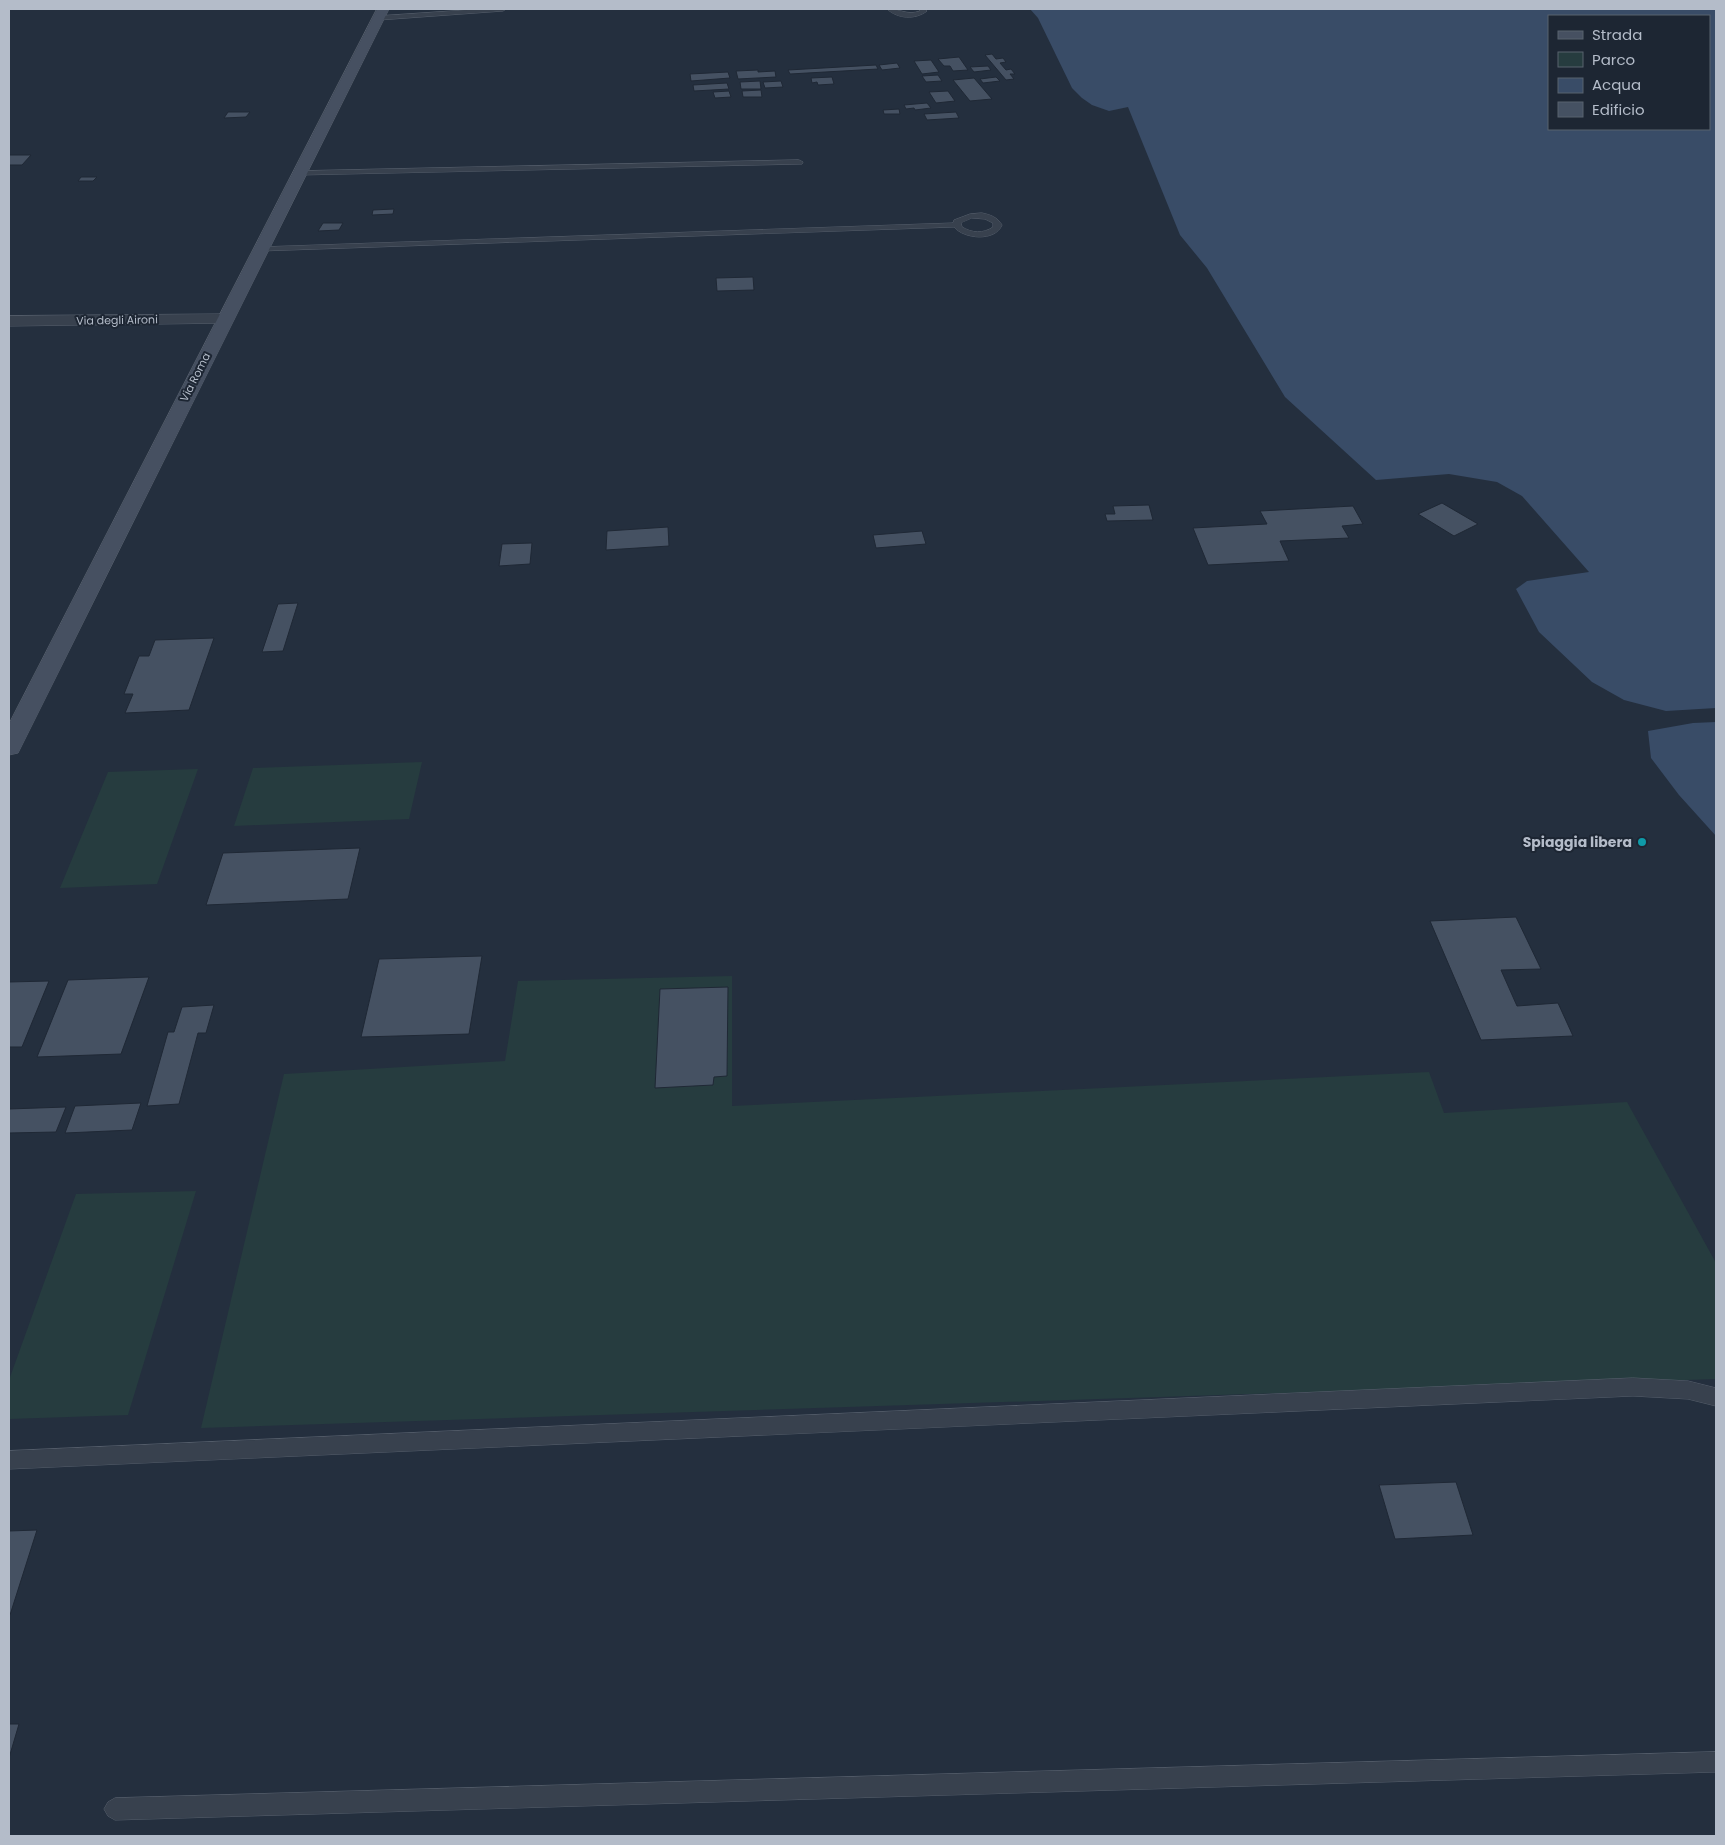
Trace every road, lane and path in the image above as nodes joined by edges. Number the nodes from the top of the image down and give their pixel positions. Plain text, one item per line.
1 (503, 9) edge
2 (890, 9) edge
3 (922, 9) edge
4 (381, 13) edge
5 (799, 162) dead end
6 (299, 173) junction
7 (956, 225) dead end
8 (260, 249) junction
9 (225, 319) junction
10 (9, 321) edge
11 (9, 747) edge
12 (1716, 1397) edge
13 (9, 1460) edge
14 (1716, 1762) edge
15 (116, 1809) dead end

1 - 4 lane
2 - 3 lane
4 - 6 street, Via Roma
5 - 6 lane
6 - 8 street, Via Roma
7 - 8 lane
8 - 9 street, Via Roma
9 - 10 street, Via degli Aironi
9 - 11 street, Via Roma
12 - 13 lane
14 - 15 lane

